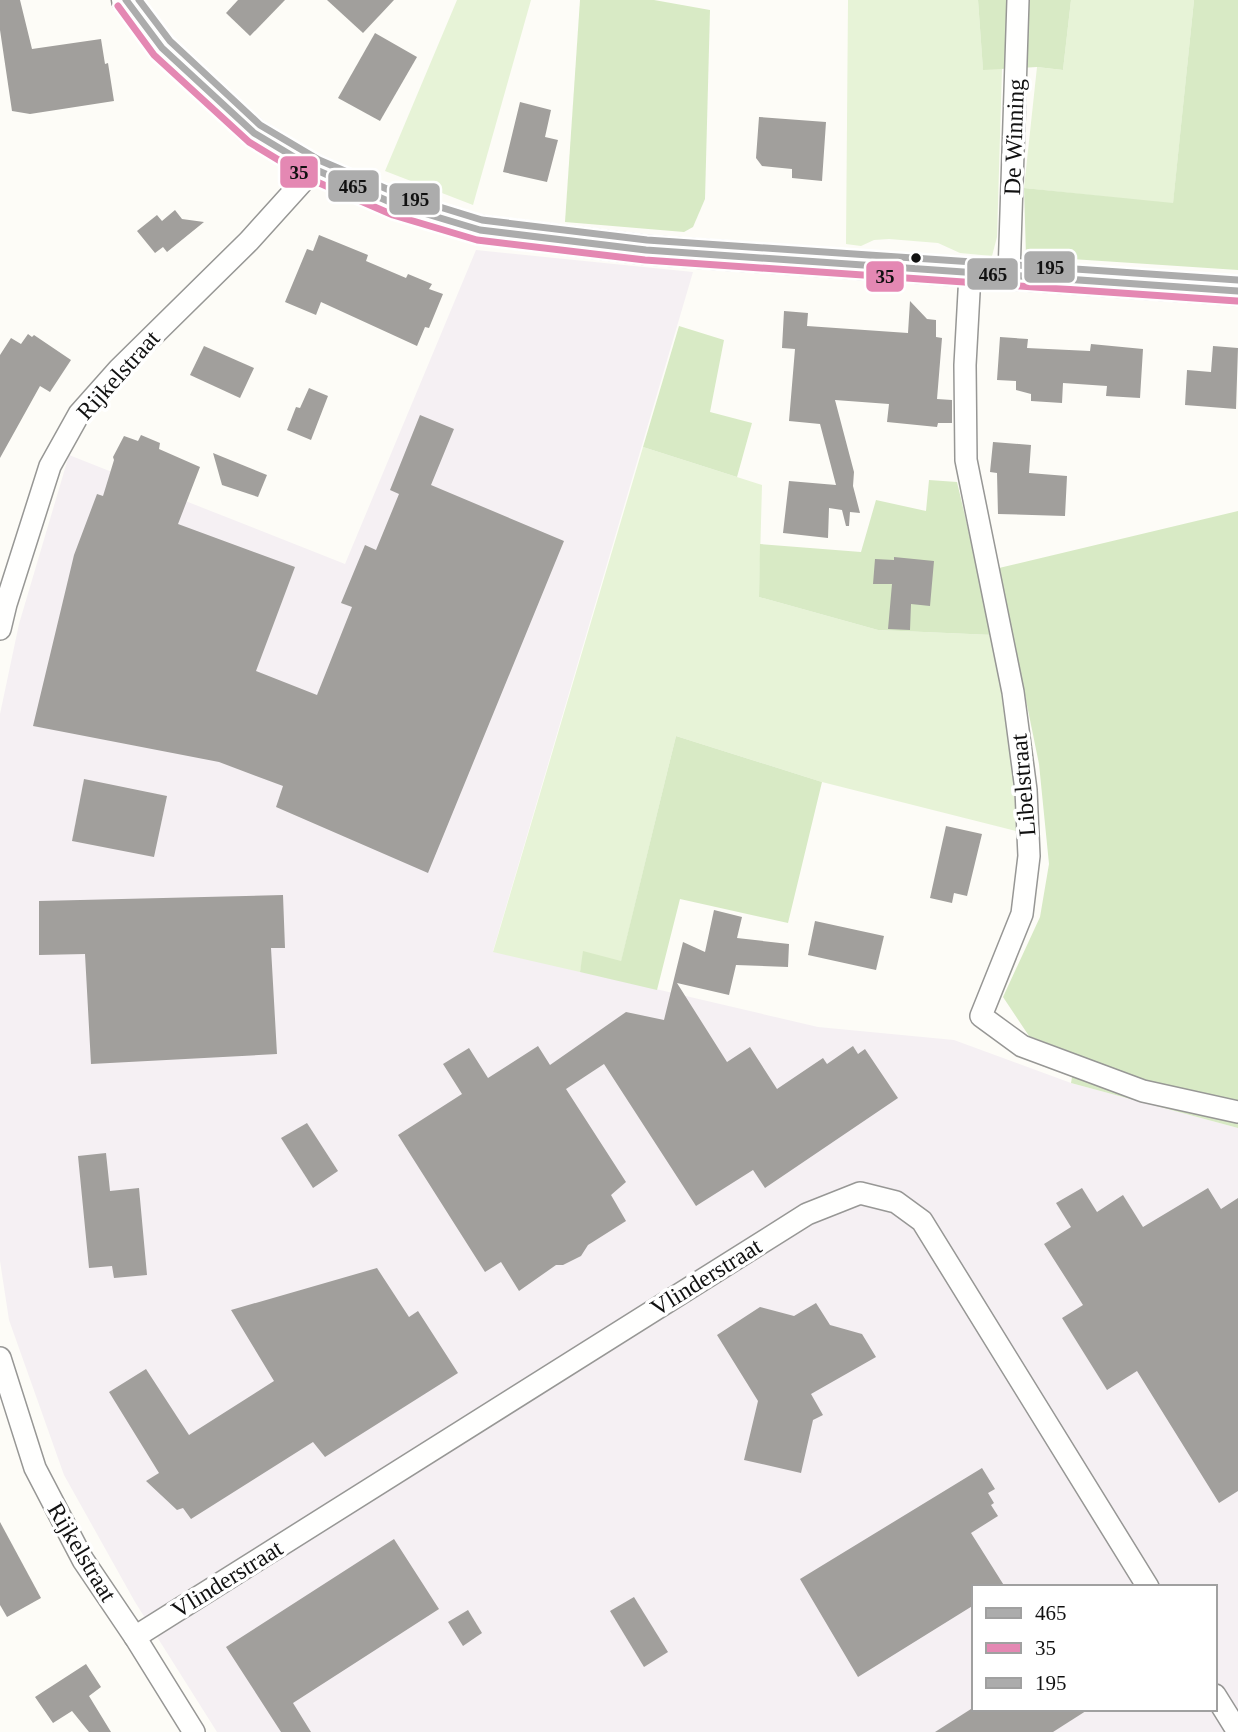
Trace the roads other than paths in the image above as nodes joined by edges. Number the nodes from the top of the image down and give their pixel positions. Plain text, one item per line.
1 (126, 0) edge
2 (1018, 0) edge
3 (314, 169) junction
4 (970, 274) junction
5 (1009, 275) junction
6 (1238, 291) edge
7 (0, 629) edge
8 (1238, 1112) edge
9 (0, 1358) edge
10 (1147, 1585) edge
11 (135, 1637) junction
12 (1217, 1698) edge
13 (194, 1732) edge
14 (1238, 1732) edge

1 - 3 street
2 - 5 street, De Winning
3 - 4 street
3 - 7 street, Rijkelstraat
4 - 5 street
4 - 8 street, Libelstraat
5 - 6 street
9 - 11 street, Rijkelstraat
10 - 11 street, Vlinderstraat
11 - 13 street, Rijkelstraat
12 - 14 street

